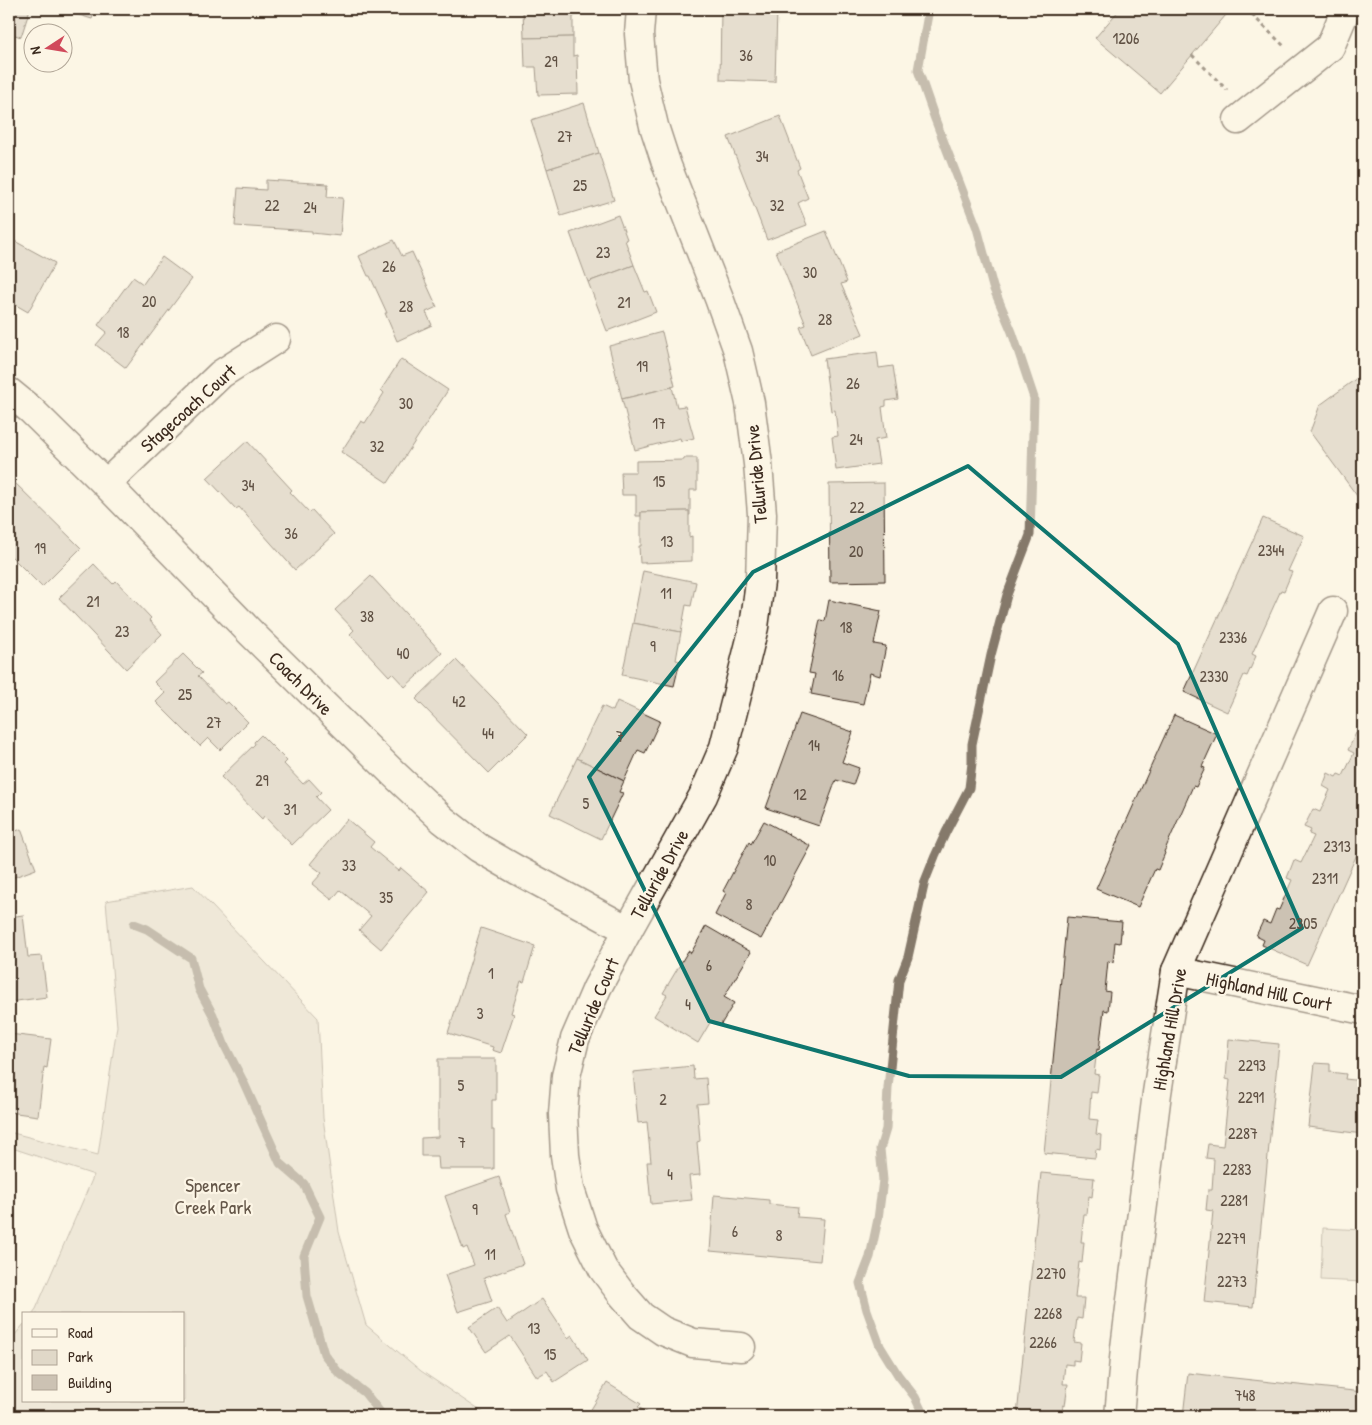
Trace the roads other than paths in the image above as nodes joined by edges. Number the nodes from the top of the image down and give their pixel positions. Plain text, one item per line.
1 (641, 9) edge
2 (1346, 9) edge
3 (1244, 116) road end
4 (276, 339) dead end
5 (9, 392) edge
6 (106, 484) junction
7 (1333, 611) dead end
8 (628, 930) junction
9 (1176, 971) junction
10 (1363, 1010) edge
11 (741, 1347) dead end
12 (1120, 1416) edge

1 - 8 street, Telluride Drive
2 - 3 street
4 - 6 street, Stagecoach Court
5 - 6 street, Coach Drive
6 - 8 street, Coach Drive
7 - 9 street, Highland Hill Drive
8 - 11 street, Telluride Court
9 - 10 street, Highland Hill Court
9 - 12 street, Highland Hill Drive

